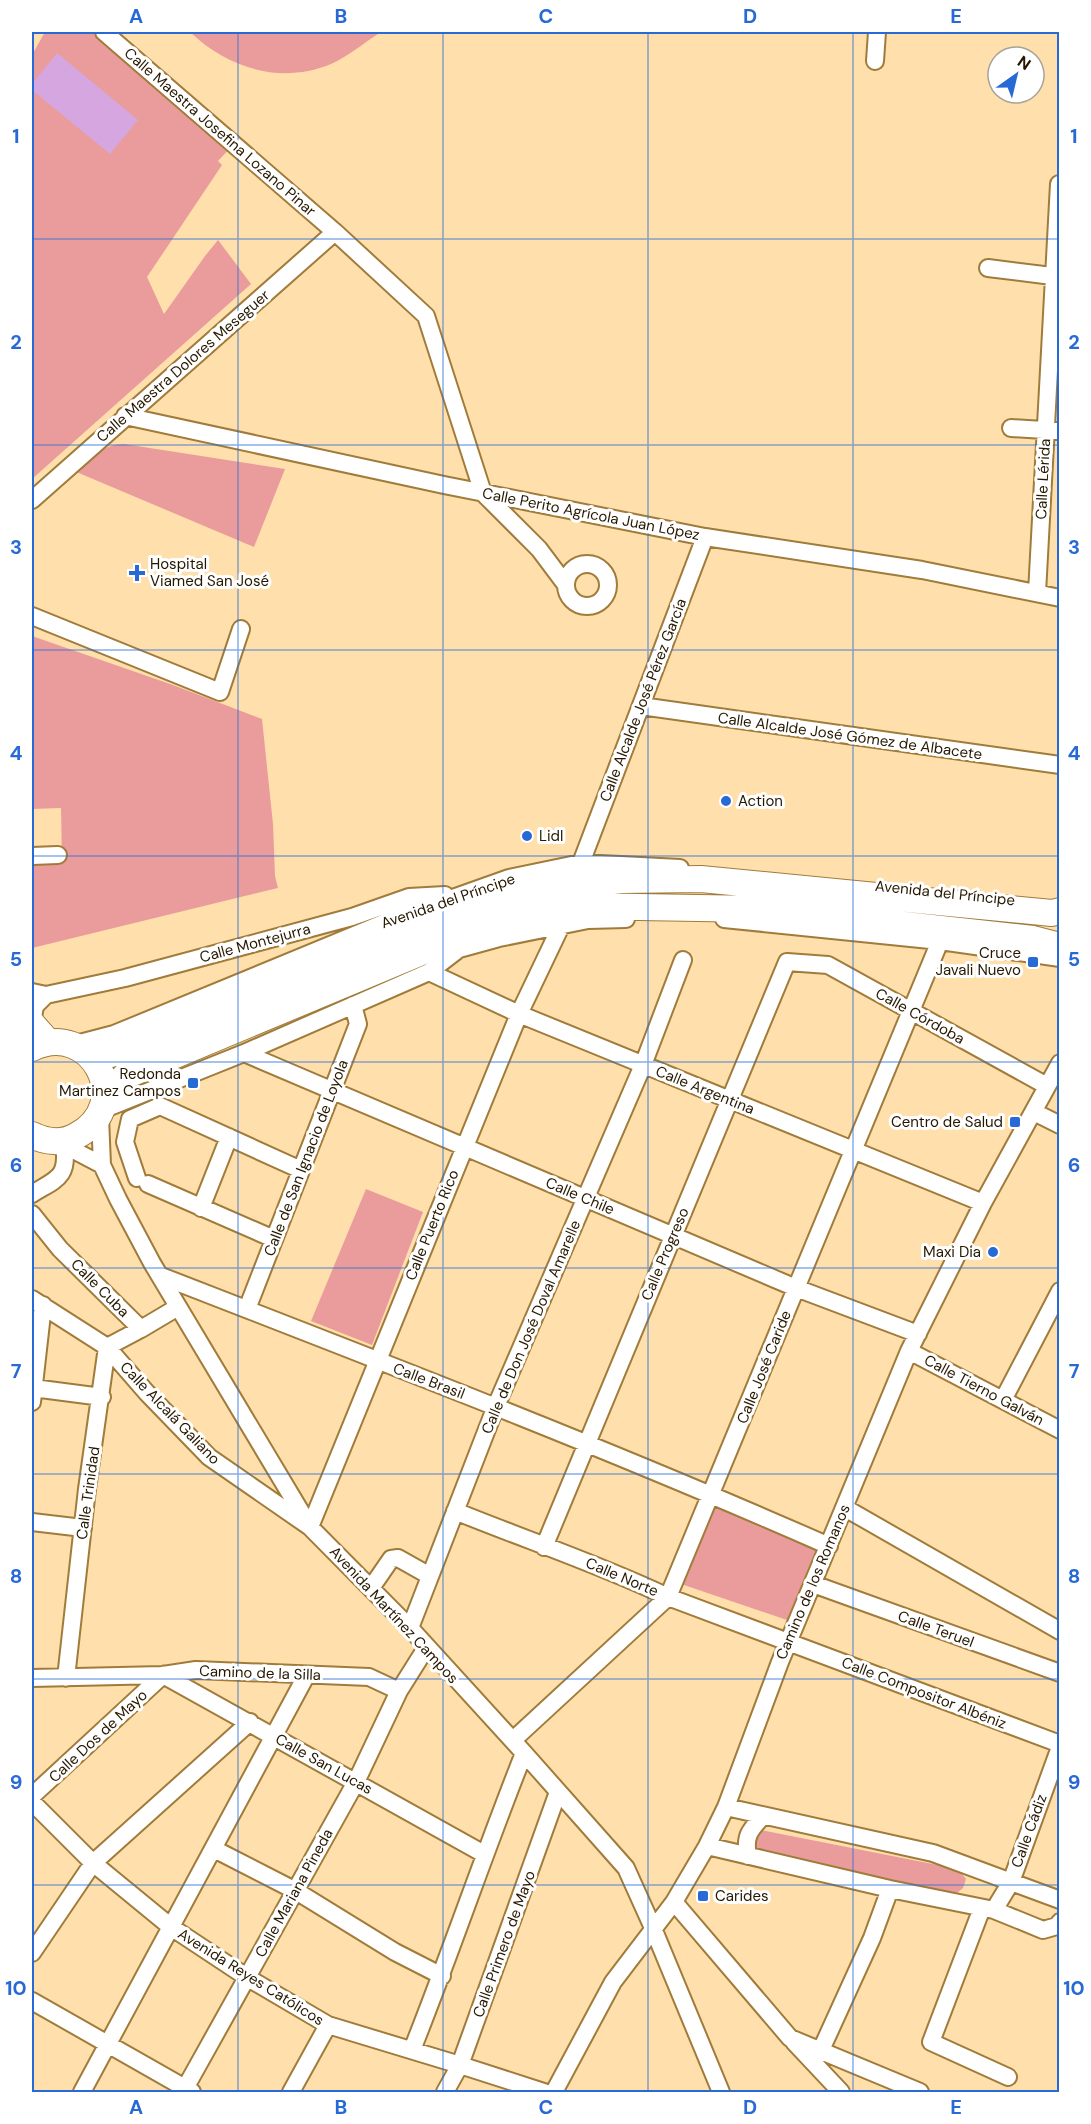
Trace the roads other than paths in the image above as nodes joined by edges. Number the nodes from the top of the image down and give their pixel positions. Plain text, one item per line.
1 (104, 32) edge
2 (877, 32) edge
3 (875, 61) dead end
4 (1059, 184) edge
5 (335, 232) junction
6 (988, 268) dead end
7 (1057, 277) edge
8 (125, 416) junction
9 (1011, 428) dead end
10 (1053, 431) edge
11 (483, 493) junction
12 (32, 500) edge
13 (705, 537) junction
14 (566, 585) dead end
15 (1037, 593) junction
16 (1059, 598) edge
17 (32, 616) edge
18 (241, 629) dead end
19 (641, 706) junction
20 (1059, 765) edge
21 (58, 855) dead end
22 (32, 856) edge
23 (581, 863) junction
24 (464, 894) junction
25 (1059, 904) edge
26 (1059, 911) edge
27 (561, 926) junction
28 (940, 941) junction
29 (1059, 946) edge
30 (1059, 958) edge
31 (683, 960) dead end
32 (787, 962) joint
33 (429, 972) junction
34 (39, 993) edge
35 (353, 1005) junction
36 (911, 1011) junction
37 (519, 1014) junction
38 (43, 1036) edge
39 (244, 1053) junction
40 (93, 1059) junction
41 (1059, 1063) edge
42 (643, 1065) junction
43 (1047, 1086) junction
44 (332, 1090) junction
45 (730, 1100) junction
46 (102, 1109) junction
47 (1034, 1112) junction
48 (1059, 1125) edge
49 (229, 1137) junction
50 (46, 1142) edge
51 (464, 1146) junction
52 (854, 1150) junction
53 (102, 1165) junction
54 (301, 1170) junction
55 (32, 1194) edge
56 (586, 1198) junction
57 (983, 1203) junction
58 (201, 1208) junction
59 (32, 1214) edge
60 (673, 1236) junction
61 (274, 1239) junction
62 (161, 1276) junction
63 (796, 1288) junction
64 (1059, 1291) edge
65 (37, 1302) edge
66 (178, 1307) junction
67 (247, 1309) junction
68 (1052, 1322) edge
69 (141, 1329) junction
70 (918, 1334) junction
71 (107, 1347) junction
72 (909, 1351) junction
73 (377, 1361) junction
74 (32, 1395) edge
75 (102, 1396) junction
76 (1003, 1400) junction
77 (496, 1406) junction
78 (1059, 1430) edge
79 (587, 1443) junction
80 (712, 1494) junction
81 (845, 1508) junction
82 (455, 1511) junction
83 (32, 1522) edge
84 (310, 1527) junction
85 (83, 1528) junction
86 (829, 1546) junction
87 (544, 1547) junction
88 (430, 1576) junction
89 (813, 1584) junction
90 (371, 1588) junction
91 (668, 1597) junction
92 (410, 1628) junction
93 (1059, 1631) edge
94 (788, 1642) junction
95 (426, 1648) junction
96 (1059, 1673) edge
97 (163, 1675) junction
98 (306, 1676) junction
99 (32, 1678) edge
100 (66, 1678) junction
101 (399, 1690) junction
102 (250, 1722) junction
103 (273, 1735) junction
104 (1059, 1746) edge
105 (519, 1747) junction
106 (356, 1782) junction
107 (558, 1792) junction
108 (32, 1796) edge
109 (32, 1802) edge
110 (726, 1807) junction
111 (763, 1816) junction
112 (707, 1846) junction
113 (214, 1849) junction
114 (484, 1854) junction
115 (748, 1856) junction
116 (93, 1863) junction
117 (1011, 1882) junction
118 (890, 1888) junction
119 (296, 1891) junction
120 (1059, 1900) edge
121 (674, 1902) junction
122 (988, 1909) junction
123 (1059, 1922) edge
124 (171, 1927) junction
125 (653, 1928) junction
126 (32, 1953) edge
127 (442, 1976) junction
128 (248, 1978) junction
129 (32, 2001) edge
130 (328, 2025) junction
131 (790, 2038) junction
132 (108, 2044) junction
133 (412, 2050) junction
134 (821, 2050) junction
135 (460, 2065) junction
136 (1008, 2077) dead end
137 (187, 2091) edge
138 (82, 2092) edge
139 (291, 2092) edge
140 (445, 2092) edge
141 (544, 2092) edge
142 (554, 2092) edge
143 (721, 2092) edge
144 (841, 2092) edge
145 (920, 2092) edge

1 - 5 street, Calle Maestra Josefina Lozano Pinar
2 - 3 street
4 - 7 street, Calle Lérida
5 - 8 street, Calle Maestra Dolores Meseguer
5 - 11 street, Calle Maestra Josefina Lozano Pinar
6 - 7 street
7 - 10 street, Calle Lérida
8 - 11 street, Calle Perito Agrícola Juan López
8 - 12 street, Calle Maestra Dolores Meseguer
9 - 10 street
10 - 15 street, Calle Lérida
11 - 13 street, Calle Perito Agrícola Juan López
11 - 14 street
13 - 15 street, Calle Perito Agrícola Juan López
13 - 19 street, Calle Alcalde José Pérez García
15 - 16 street, Calle Perito Agrícola Juan López
17 - 18 street
19 - 20 street, Calle Alcalde José Gómez de Albacete
19 - 23 street, Calle Alcalde José Pérez García
21 - 22 street
23 - 24 street, Avenida del Príncipe
23 - 25 street, Avenida del Príncipe
24 - 34 street, Calle Montejurra
24 - 38 street, Avenida del Príncipe
26 - 40 main road, Avenida del Príncipe
27 - 28 street
27 - 33 street
27 - 37 street, Calle Puerto Rico
28 - 30 street
28 - 36 street, Calle José Caride
29 - 46 main road
31 - 42 street, Calle de Don José Doval Amarelle
32 - 36 street, Calle Córdoba
32 - 45 street, Calle Progreso
33 - 35 street
33 - 37 street, Calle Argentina
34 - 38 street
35 - 39 street
35 - 44 street, Calle de San Ignacio de Loyola
36 - 43 street, Calle Córdoba
36 - 52 street, Calle José Caride
37 - 42 street, Calle Argentina
37 - 51 street, Calle Puerto Rico
38 - 40 main road
39 - 44 street, Calle Chile
39 - 46 street
40 - 46 main road
41 - 43 street, Camino de los Romanos
42 - 45 street, Calle Argentina
42 - 56 street, Calle de Don José Doval Amarelle
43 - 47 street, Camino de los Romanos
44 - 51 street, Calle Chile
44 - 54 street, Calle de San Ignacio de Loyola
45 - 52 street, Calle Argentina
45 - 60 street, Calle Progreso
46 - 50 main road
46 - 53 street, Avenida Martínez Campos
47 - 48 street
47 - 57 street, Camino de los Romanos
49 - 54 street
49 - 58 street
49 - 58 street
50 - 53 street
50 - 55 street
51 - 56 street, Calle Chile
51 - 73 street, Calle Puerto Rico
52 - 57 street, Calle Argentina
52 - 63 street, Calle José Caride
53 - 62 street, Avenida Martínez Campos
54 - 61 street, Calle de San Ignacio de Loyola
56 - 60 street, Calle Chile
56 - 77 street, Calle de Don José Doval Amarelle
57 - 70 street, Camino de los Romanos
58 - 61 street
59 - 69 street, Calle Cuba
60 - 63 street, Calle Chile
60 - 79 street, Calle Progreso
61 - 67 street, Calle de San Ignacio de Loyola
62 - 66 street, Avenida Martínez Campos
62 - 67 street, Calle Brasil
63 - 70 street, Calle Chile
63 - 80 street, Calle José Caride
64 - 68 street
65 - 71 street, Calle Alcalá Galiano
65 - 74 street
66 - 69 street, Calle Cuba
66 - 84 street, Avenida Martínez Campos
67 - 73 street, Calle Brasil
68 - 76 street
69 - 71 street
70 - 72 street, Camino de los Romanos
71 - 75 street, Calle Trinidad
71 - 84 street, Calle Alcalá Galiano
72 - 76 street, Calle Tierno Galván
72 - 81 street, Camino de los Romanos
73 - 77 street, Calle Brasil
73 - 84 street, Calle Puerto Rico
74 - 75 street
75 - 85 street, Calle Trinidad
76 - 78 street, Calle Tierno Galván
77 - 79 street, Calle Brasil
77 - 82 street, Calle de Don José Doval Amarelle
79 - 80 street, Calle Brasil
79 - 87 street, Calle Progreso
80 - 86 street, Calle Brasil
80 - 91 street, Calle José Caride
81 - 86 street, Camino de los Romanos
81 - 93 street
82 - 87 street, Calle Norte
82 - 88 street, Calle de Don José Doval Amarelle
83 - 85 street
84 - 90 street, Avenida Martínez Campos
85 - 100 street, Calle Trinidad
86 - 89 street, Camino de los Romanos
87 - 91 street, Calle Norte
88 - 90 street
88 - 92 street, Calle de Don José Doval Amarelle
89 - 94 street, Camino de los Romanos
89 - 96 street, Calle Teruel
90 - 92 street, Avenida Martínez Campos
91 - 94 street, Calle Norte
91 - 105 street, Calle José Caride
92 - 95 street, Avenida Martínez Campos
94 - 104 street, Calle Compositor Albéniz
94 - 110 street, Camino de los Romanos
95 - 101 street
95 - 105 street, Avenida Martínez Campos
97 - 98 street, Camino de la Silla
97 - 100 street, Camino de la Silla
97 - 102 street, Calle San Lucas
97 - 108 street, Calle Dos de Mayo
98 - 101 street, Camino de la Silla
98 - 103 street
99 - 100 street, Camino de la Silla
101 - 106 street, Calle Mariana Pineda
102 - 103 street, Calle San Lucas
102 - 116 street
103 - 106 street, Calle San Lucas
103 - 113 street
104 - 117 street, Calle Cádiz
105 - 107 street, Avenida Martínez Campos
105 - 114 street
106 - 114 street, Calle San Lucas
106 - 119 street, Calle Mariana Pineda
107 - 125 street, Avenida Martínez Campos
107 - 135 street, Calle Primero de Mayo
109 - 116 street, Avenida Reyes Católicos
110 - 111 street
110 - 112 street, Camino de los Romanos
111 - 115 street
111 - 117 street
112 - 115 street
112 - 121 street, Camino de los Romanos
113 - 119 street
113 - 124 street
114 - 127 street
115 - 118 street
116 - 124 street, Avenida Reyes Católicos
116 - 126 street
117 - 120 street
117 - 122 street, Calle Cádiz
118 - 122 street
118 - 134 street
119 - 127 street
119 - 128 street, Calle Mariana Pineda
121 - 125 street, Camino de los Romanos
121 - 131 street
122 - 123 street
122 - 136 street, Calle Cádiz
124 - 128 street, Avenida Reyes Católicos
124 - 132 street
125 - 142 street, Camino de los Romanos
125 - 143 street, Avenida Martínez Campos
127 - 133 street
128 - 130 street, Avenida Reyes Católicos
128 - 137 street, Calle Mariana Pineda
129 - 132 street
130 - 133 street, Avenida Reyes Católicos
130 - 139 street
131 - 134 street
131 - 144 street
132 - 137 street
132 - 138 street
133 - 135 street, Avenida Reyes Católicos
134 - 145 street
135 - 140 street, Calle Primero de Mayo
135 - 141 street, Avenida Reyes Católicos

